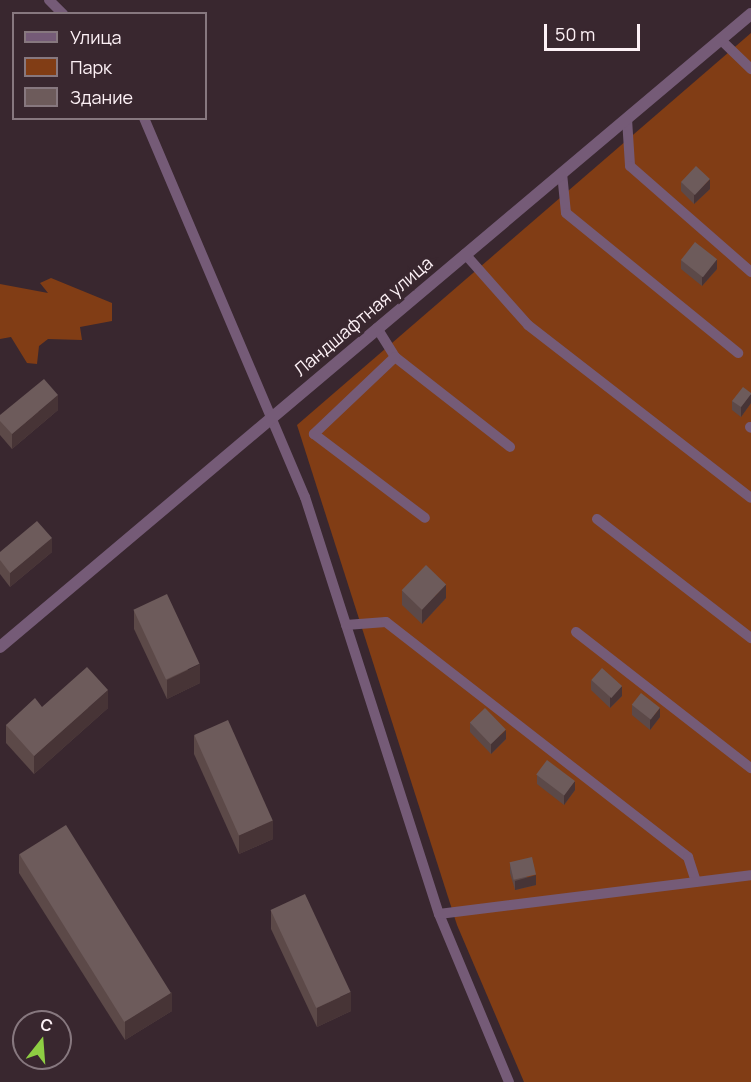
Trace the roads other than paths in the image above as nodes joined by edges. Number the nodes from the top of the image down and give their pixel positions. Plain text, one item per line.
1 (49, 0) edge
2 (61, 12) edge
3 (751, 14) edge
4 (721, 40) junction
5 (751, 69) edge
6 (627, 119) junction
7 (145, 120) edge
8 (562, 172) junction
9 (465, 254) junction
10 (751, 272) edge
11 (378, 328) junction
12 (738, 353) dead end
13 (395, 357) junction
14 (273, 414) junction
15 (510, 447) dead end
16 (751, 498) edge
17 (425, 518) dead end
18 (597, 519) dead end
19 (346, 625) junction
20 (576, 633) dead end
21 (751, 638) edge
22 (0, 646) edge
23 (751, 768) edge
24 (751, 875) edge
25 (696, 882) junction
26 (439, 914) junction
27 (508, 1082) edge

1 - 2 street
3 - 4 street, Ландшафтная улица
4 - 5 street
4 - 6 street, Ландшафтная улица
6 - 8 street, Ландшафтная улица
6 - 10 street
7 - 14 street
8 - 9 street, Ландшафтная улица
8 - 12 street
9 - 11 street, Ландшафтная улица
9 - 16 street
11 - 13 street
11 - 14 street, Ландшафтная улица
13 - 15 street
13 - 17 street
14 - 19 street
14 - 22 street, Ландшафтная улица
18 - 21 street
19 - 25 street
19 - 26 street
20 - 23 street
24 - 25 street
25 - 26 street
26 - 27 street

